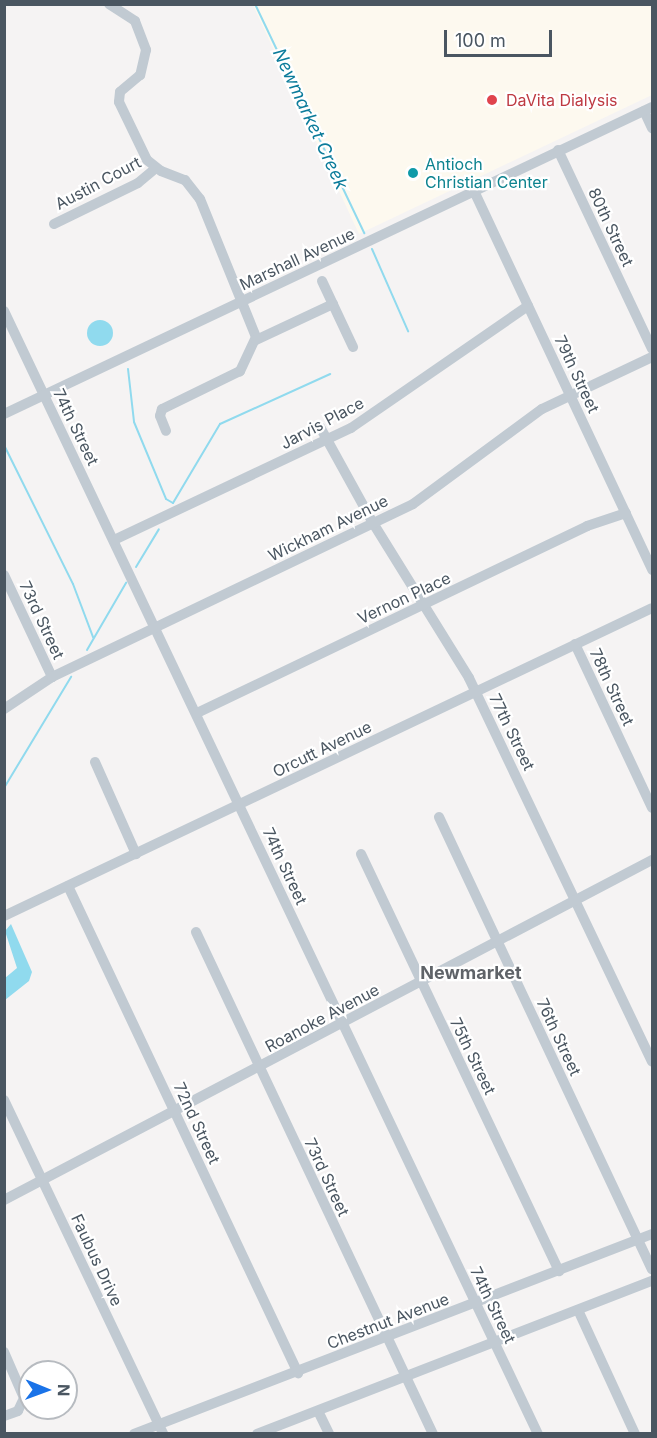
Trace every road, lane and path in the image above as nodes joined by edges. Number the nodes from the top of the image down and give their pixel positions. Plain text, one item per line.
1 (109, 4) edge
2 (648, 109) edge
3 (652, 128) edge
4 (558, 150) junction
5 (156, 168) junction
6 (474, 191) junction
7 (54, 224) dead end
8 (322, 281) dead end
9 (243, 301) junction
10 (333, 304) junction
11 (528, 306) junction
12 (4, 311) edge
13 (256, 340) junction
14 (353, 347) dead end
15 (652, 349) edge
16 (652, 357) edge
17 (44, 395) junction
18 (570, 395) junction
19 (4, 414) edge
20 (320, 428) dead end
21 (166, 431) dead end
22 (327, 440) junction
23 (626, 513) junction
24 (373, 523) junction
25 (114, 540) junction
26 (652, 570) edge
27 (4, 575) edge
28 (423, 606) junction
29 (652, 608) edge
30 (156, 627) junction
31 (575, 644) junction
32 (52, 677) junction
33 (476, 692) junction
34 (4, 709) edge
35 (196, 713) junction
36 (95, 762) dead end
37 (240, 805) junction
38 (652, 808) edge
39 (439, 817) dead end
40 (136, 854) junction
41 (361, 854) dead end
42 (652, 860) edge
43 (68, 886) junction
44 (576, 900) junction
45 (4, 916) edge
46 (196, 932) dead end
47 (498, 942) junction
48 (422, 982) junction
49 (343, 1024) junction
50 (652, 1062) edge
51 (260, 1068) junction
52 (4, 1100) edge
53 (175, 1112) junction
54 (43, 1181) junction
55 (4, 1200) edge
56 (652, 1234) edge
57 (638, 1239) junction
58 (652, 1269) edge
59 (559, 1271) junction
60 (652, 1281) edge
61 (476, 1304) junction
62 (578, 1310) junction
63 (387, 1338) junction
64 (495, 1343) junction
65 (4, 1352) edge
66 (298, 1373) junction
67 (406, 1377) junction
68 (318, 1411) junction
69 (4, 1416) edge
70 (160, 1429) edge
71 (134, 1434) edge
72 (257, 1434) edge
73 (329, 1434) edge
74 (433, 1434) edge
75 (538, 1434) edge
76 (635, 1434) edge

1 - 5 street
2 - 3 street
2 - 4 street, Marshall Avenue
4 - 6 street, Marshall Avenue
4 - 15 street, 80th Street
5 - 7 street, Austin Court
5 - 9 street
6 - 9 street, Marshall Avenue
6 - 11 street, 79th Street
8 - 10 street
9 - 13 street
9 - 17 street, Marshall Avenue
10 - 13 street
10 - 14 street
11 - 18 street, 79th Street
11 - 22 street, Jarvis Place
12 - 17 street, 74th Street
13 - 21 street
16 - 18 street, Wickham Avenue
17 - 19 street, Marshall Avenue
17 - 25 street, 74th Street
18 - 23 street, 79th Street
18 - 24 street, Wickham Avenue
20 - 22 street, 77th Street
22 - 24 street, 77th Street
22 - 25 street, Jarvis Place
23 - 26 street, 79th Street
23 - 28 street, Vernon Place
24 - 28 street, 77th Street
24 - 30 street, Wickham Avenue
25 - 30 street, 74th Street
27 - 32 street, 73rd Street
28 - 33 street, 77th Street
28 - 35 street, Vernon Place
29 - 31 street, Orcutt Avenue
30 - 32 street, Wickham Avenue
30 - 35 street, 74th Street
31 - 33 street, Orcutt Avenue
31 - 38 street, 78th Street
32 - 34 street, Wickham Avenue
33 - 37 street, Orcutt Avenue
33 - 44 street, 77th Street
35 - 37 street, 74th Street
36 - 40 street
37 - 40 street, Orcutt Avenue
37 - 49 street, 74th Street
39 - 47 street, 76th Street
40 - 43 street, Orcutt Avenue
41 - 48 street, 75th Street
42 - 44 street, Roanoke Avenue
43 - 45 street, Orcutt Avenue
43 - 53 street, 72nd Street
44 - 47 street, Roanoke Avenue
44 - 50 street, 77th Street
46 - 51 street, 73rd Street
47 - 48 street, Roanoke Avenue
47 - 57 street, 76th Street
48 - 49 street, Roanoke Avenue
48 - 59 street, 75th Street
49 - 51 street, Roanoke Avenue
49 - 61 street, 74th Street
51 - 53 street, Roanoke Avenue
51 - 63 street, 73rd Street
52 - 54 street, Faubus Drive
53 - 54 street, Roanoke Avenue
53 - 66 street, 72nd Street
54 - 55 street, Roanoke Avenue
54 - 70 street, Faubus Drive
56 - 57 street, Chestnut Avenue
57 - 58 street, 76th Street
57 - 59 street, Chestnut Avenue
59 - 61 street, Chestnut Avenue
60 - 62 street
61 - 63 street, Chestnut Avenue
61 - 64 street, 74th Street
62 - 64 street
62 - 76 street
63 - 66 street, Chestnut Avenue
63 - 67 street, 73rd Street
64 - 67 street
64 - 75 street, 74th Street
65 - 69 street
66 - 70 street, Chestnut Avenue
67 - 68 street
67 - 74 street, 73rd Street
68 - 72 street
68 - 73 street
70 - 71 street, Chestnut Avenue

